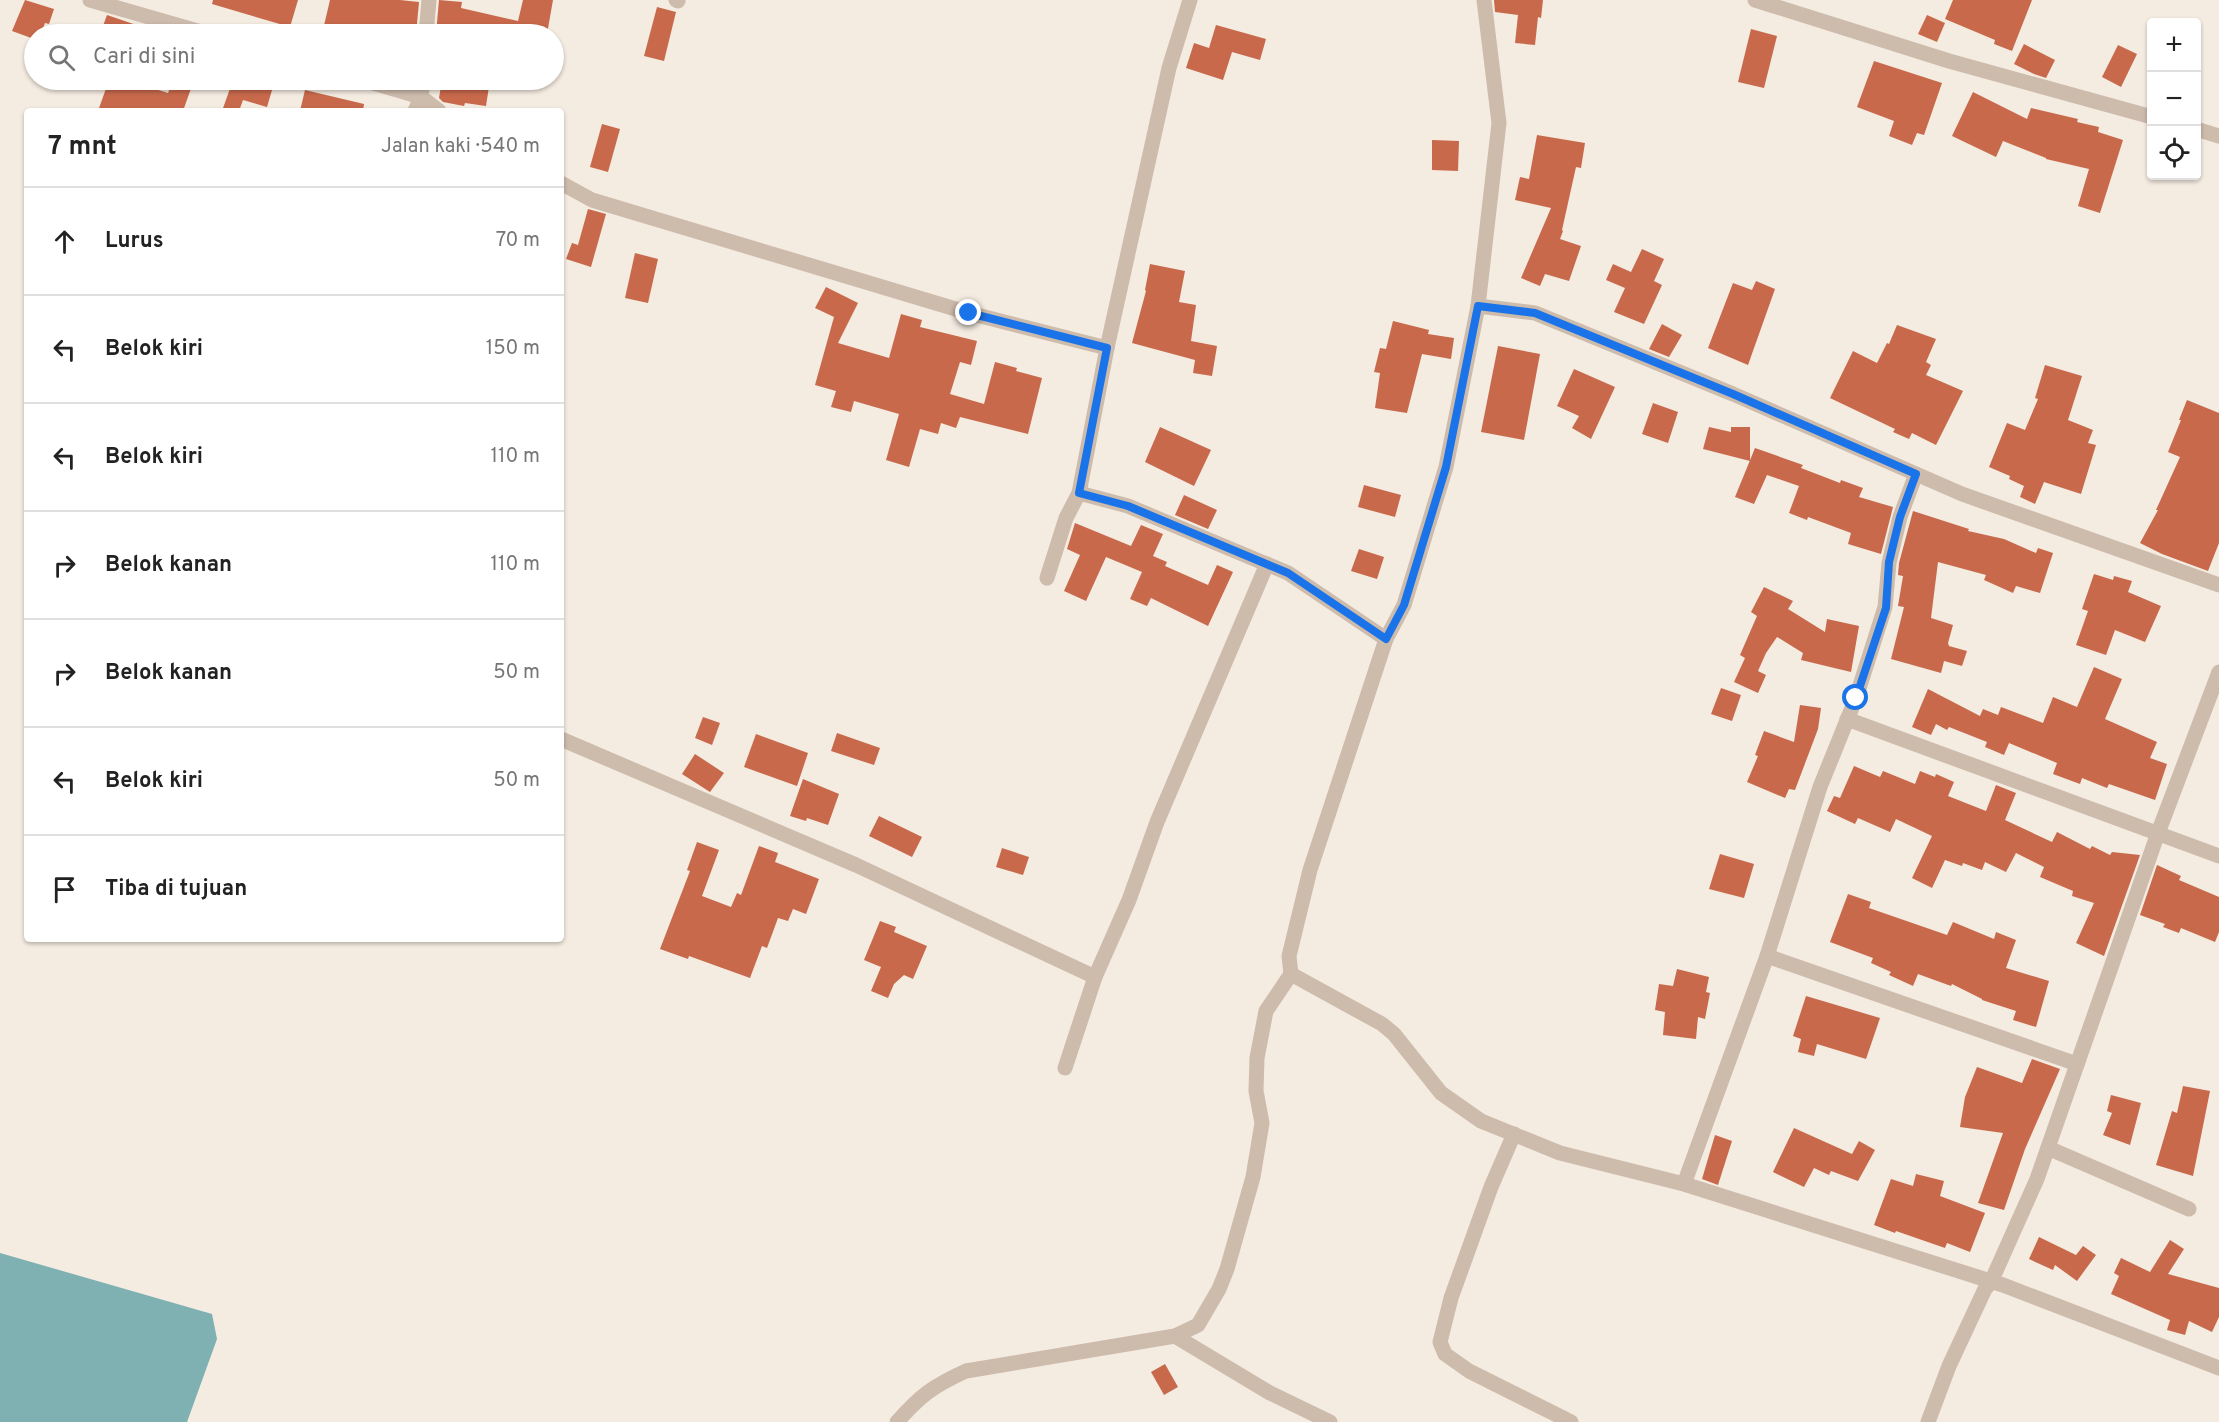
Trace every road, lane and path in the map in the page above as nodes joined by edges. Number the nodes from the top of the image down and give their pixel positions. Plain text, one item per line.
1 (90, 0) edge
2 (429, 0) edge
3 (1190, 0) edge
4 (1484, 0) edge
5 (1755, 0) edge
6 (173, 24) edge
7 (427, 24) edge
8 (397, 90) edge
9 (422, 90) edge
10 (421, 97) junction
11 (416, 108) edge
12 (435, 108) edge
13 (2147, 116) edge
14 (2201, 131) edge
15 (2219, 136) edge
16 (564, 185) edge
17 (1478, 306) junction
18 (1107, 348) junction
19 (1916, 474) junction
20 (1079, 493) junction
21 (1267, 564) junction
22 (1047, 578) dead end
23 (2219, 585) edge
24 (1386, 639) junction
25 (2219, 672) edge
26 (1847, 719) junction
27 (564, 740) edge
28 (2157, 834) junction
29 (2219, 856) edge
30 (1767, 956) junction
31 (1291, 974) junction
32 (1095, 977) junction
33 (2077, 1064) junction
34 (1065, 1068) dead end
35 (1514, 1134) junction
36 (2048, 1148) junction
37 (1684, 1184) junction
38 (2189, 1209) dead end
39 (1991, 1282) junction
40 (1175, 1336) junction
41 (2219, 1368) edge
42 (897, 1422) edge
43 (1330, 1422) edge
44 (1571, 1422) edge
45 (1928, 1422) edge

1 - 6 street
2 - 7 street
3 - 18 street
4 - 17 street
5 - 13 street
8 - 10 street
9 - 10 street
10 - 11 street
10 - 12 street
14 - 15 street
16 - 18 street
17 - 19 street
17 - 24 street
18 - 20 street
19 - 23 street
19 - 26 street
20 - 21 street
20 - 22 street
21 - 24 street
21 - 32 street
24 - 31 street
25 - 28 street
26 - 28 street
26 - 30 street
27 - 32 street
28 - 29 street
28 - 33 street
30 - 33 street
30 - 37 street
31 - 35 street
31 - 40 street
32 - 34 street
33 - 36 street
35 - 37 street
35 - 44 street
36 - 38 street
36 - 39 street
37 - 39 street
39 - 41 street
39 - 45 street
40 - 42 street
40 - 43 street

